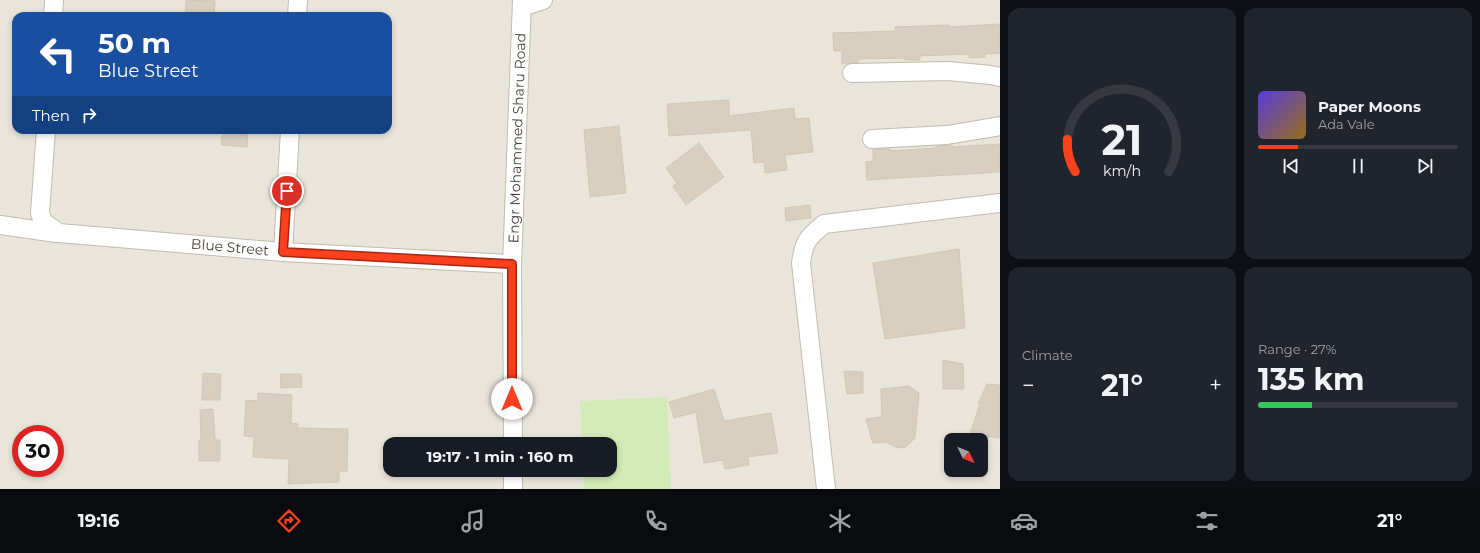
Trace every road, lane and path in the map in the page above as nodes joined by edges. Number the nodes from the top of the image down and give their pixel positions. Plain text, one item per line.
1 (54, 0) edge
2 (298, 0) edge
3 (543, 0) edge
4 (522, 4) edge
5 (53, 12) edge
6 (297, 12) edge
7 (852, 73) dead end
8 (1000, 77) edge
9 (1000, 126) edge
10 (46, 134) edge
11 (290, 134) edge
12 (872, 139) dead end
13 (1000, 203) edge
14 (0, 225) edge
15 (59, 233) junction
16 (283, 252) junction
17 (512, 264) junction
18 (513, 437) edge
19 (513, 477) edge
20 (513, 489) edge
21 (826, 489) edge

1 - 5 street
2 - 6 street
3 - 4 street
4 - 17 street, Engr Mohammed Sharu Road
7 - 8 street
9 - 12 street
10 - 15 street
11 - 16 street
13 - 21 street
14 - 15 street, Blue Street
15 - 16 street, Blue Street
16 - 17 street, Blue Street
17 - 18 street, Engr Mohammed Sharu Road
19 - 20 street

